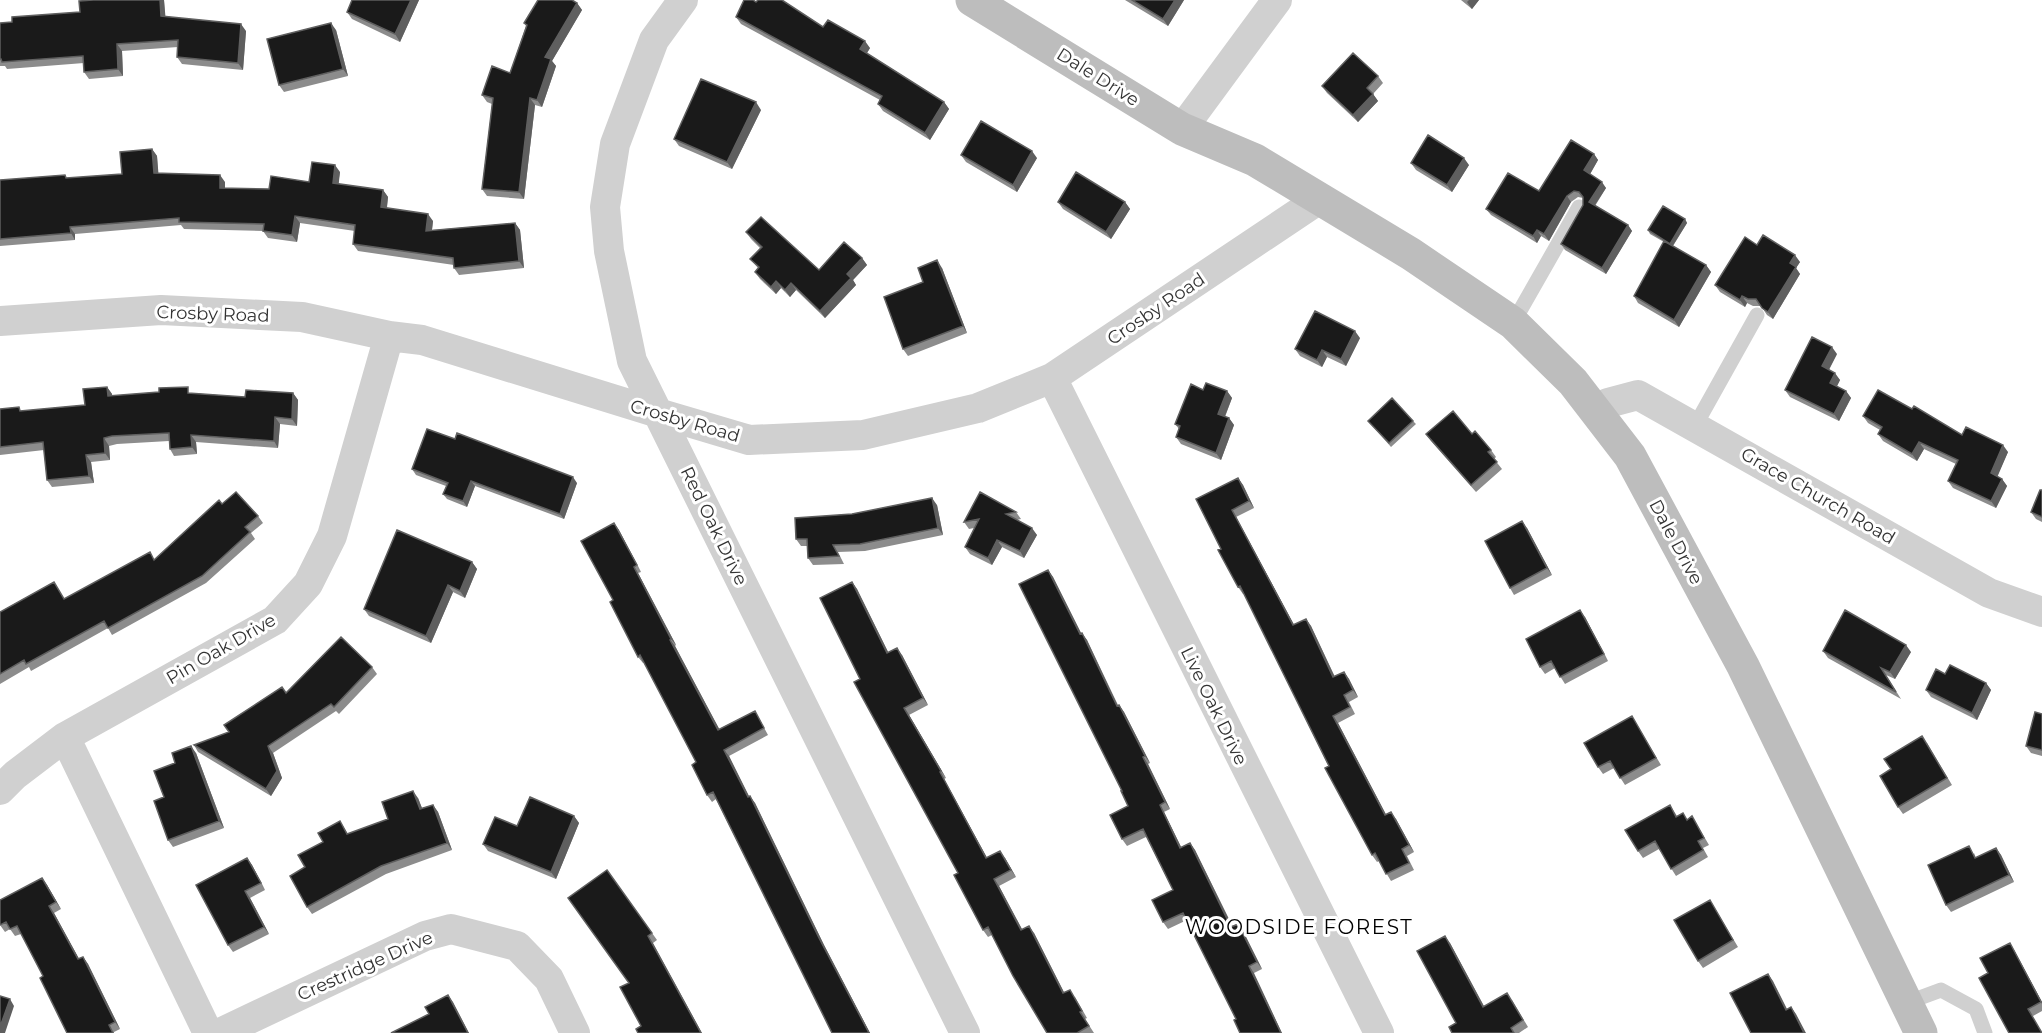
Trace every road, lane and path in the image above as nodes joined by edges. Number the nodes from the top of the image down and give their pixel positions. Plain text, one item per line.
1 (683, 0) edge
2 (972, 0) edge
3 (1277, 0) edge
4 (1182, 129) junction
5 (1318, 200) junction
6 (1579, 207) edge
7 (1757, 315) edge
8 (0, 321) edge
9 (1513, 323) junction
10 (389, 336) junction
11 (1052, 378) junction
12 (1594, 410) junction
13 (658, 413) junction
14 (1695, 426) junction
15 (2042, 612) edge
16 (65, 737) junction
17 (0, 790) edge
18 (1906, 1003) junction
19 (208, 1033) edge
20 (220, 1033) edge
21 (574, 1033) edge
22 (965, 1033) edge
23 (1378, 1033) edge
24 (1921, 1033) edge
25 (1985, 1033) edge

1 - 13 street, Red Oak Drive
2 - 4 street, Dale Drive
3 - 4 street
4 - 5 street, Dale Drive
5 - 9 street, Dale Drive
5 - 11 street, Crosby Road
6 - 9 lane
7 - 14 lane
8 - 10 street, Crosby Road
9 - 12 street, Dale Drive
10 - 13 street, Crosby Road
10 - 16 street, Pin Oak Drive
11 - 13 street, Crosby Road
11 - 23 street, Live Oak Drive
12 - 14 street, Grace Church Road
12 - 18 street, Dale Drive
13 - 22 street, Red Oak Drive
14 - 15 street, Grace Church Road
16 - 17 street, Pin Oak Drive
16 - 19 street
18 - 24 street, Dale Drive
18 - 25 lane
20 - 21 street, Crestridge Drive

